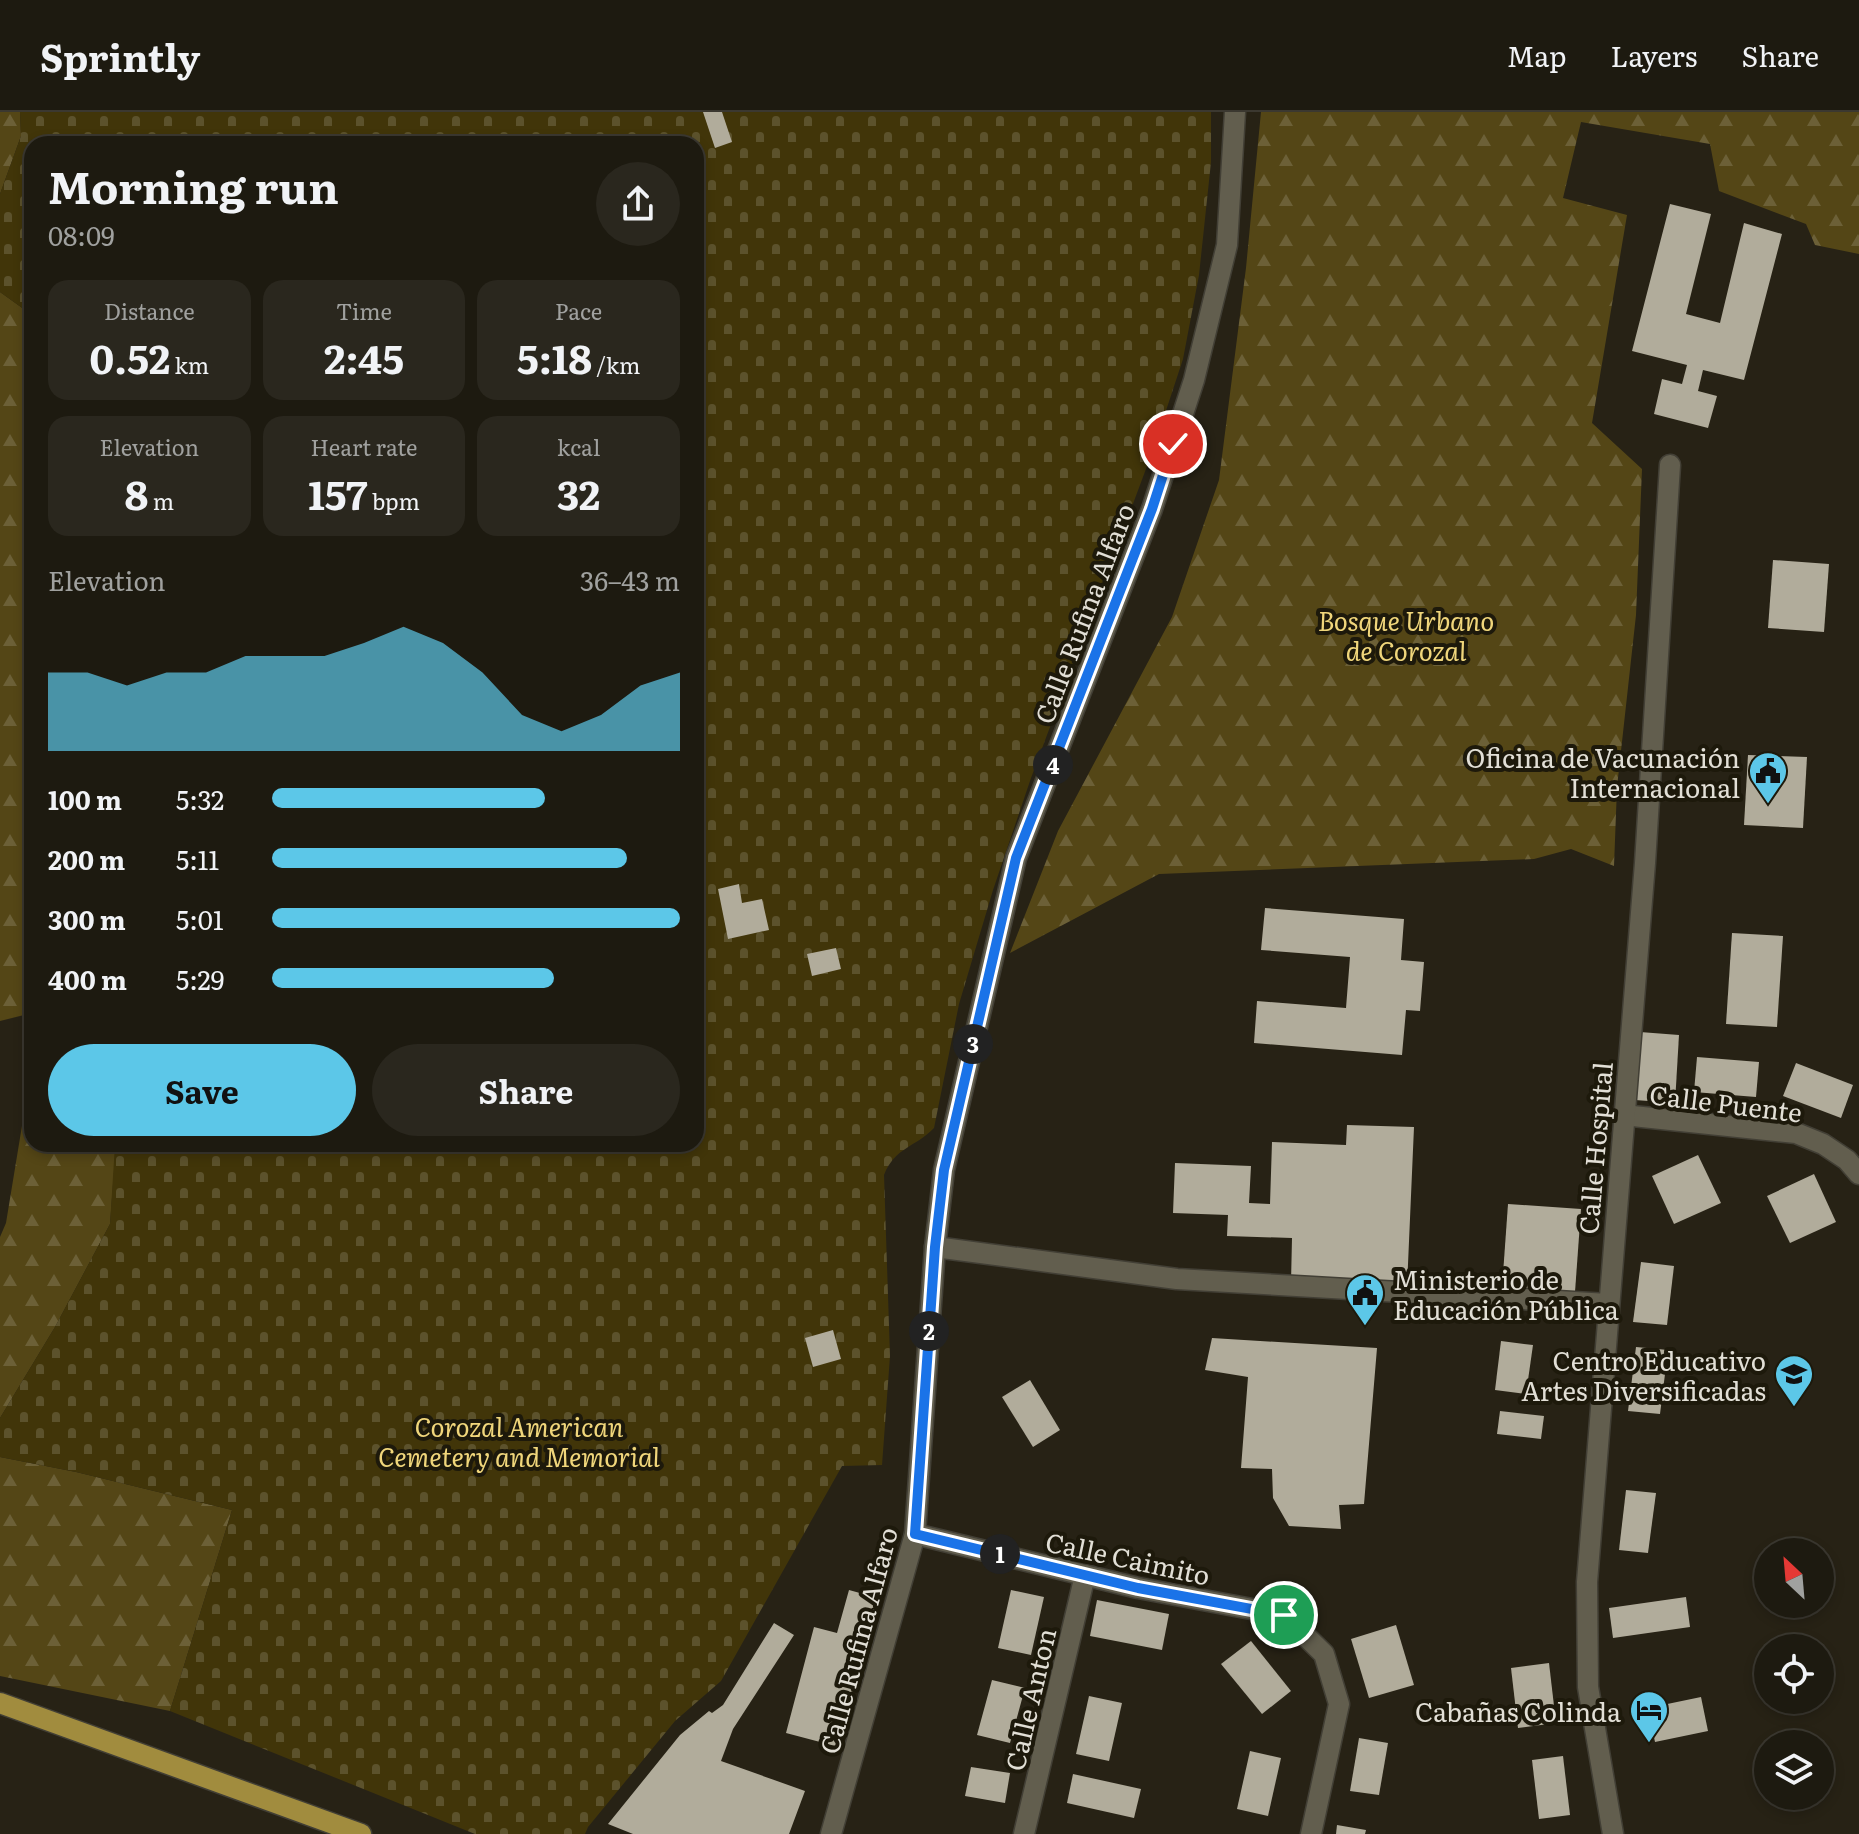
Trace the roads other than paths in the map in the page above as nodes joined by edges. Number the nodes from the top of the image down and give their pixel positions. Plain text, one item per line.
1 (1235, 112) edge
2 (1670, 465) dead end
3 (1623, 1115) junction
4 (1855, 1161) edge
5 (935, 1247) junction
6 (1608, 1304) junction
7 (915, 1534) junction
8 (1085, 1575) junction
9 (0, 1703) edge
10 (361, 1834) edge
11 (831, 1834) edge
12 (1024, 1834) edge
13 (1311, 1834) edge
14 (1613, 1834) edge

1 - 5 street, Calle Rufina Alfaro
2 - 3 street, Calle Hospital
3 - 4 street, Calle Puente
3 - 6 street, Calle Hospital
5 - 6 street
5 - 7 street, Calle Rufina Alfaro
6 - 14 street, Calle Hospital
7 - 8 street, Calle Caimito
7 - 11 street, Calle Rufina Alfaro
8 - 12 street, Calle Anton
8 - 13 street, Calle Caimito
9 - 10 main road

